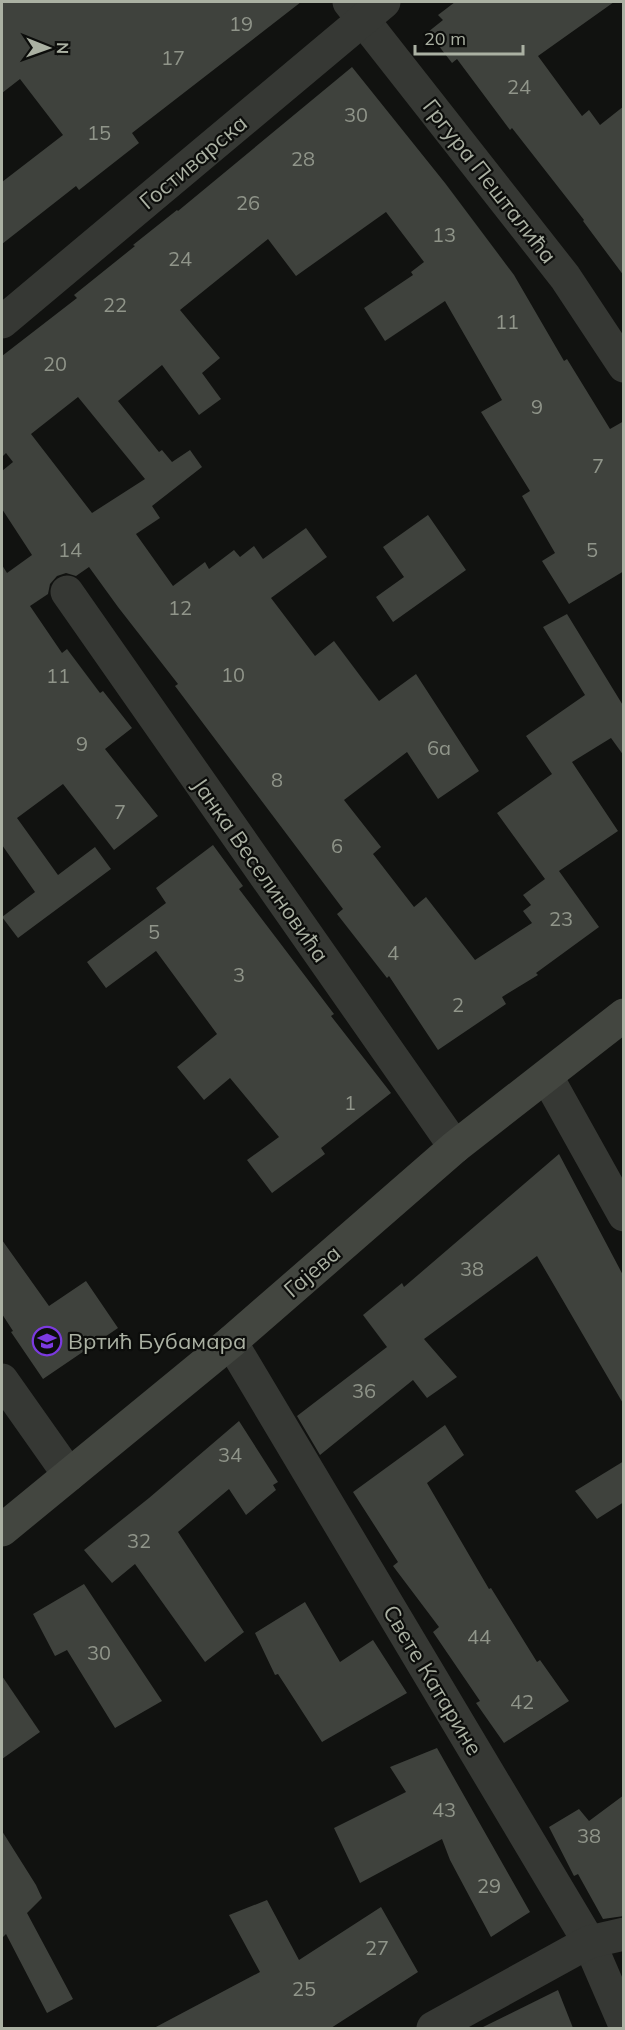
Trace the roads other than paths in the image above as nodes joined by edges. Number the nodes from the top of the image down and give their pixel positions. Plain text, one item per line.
1 (366, 8) edge
2 (2, 322) edge
3 (624, 366) edge
4 (67, 592) dead end
5 (624, 1015) edge
6 (547, 1077) junction
7 (455, 1147) junction
8 (624, 1215) edge
9 (231, 1342) junction
10 (2, 1380) edge
11 (69, 1475) junction
12 (2, 1530) edge
13 (624, 1934) edge
14 (589, 1942) junction
15 (624, 2023) edge
16 (433, 2028) edge

1 - 2 street, Гостиварска
1 - 3 street, Гргура Пешталића
4 - 7 street, Јанка Веселиновића
5 - 6 street, Гајева
6 - 7 street, Гајева
6 - 8 street
7 - 9 street, Гајева
9 - 11 street, Гајева
9 - 14 street, Свете Катарине
10 - 11 street
11 - 12 street, Гајева
13 - 14 street
14 - 15 street, Свете Катарине
14 - 16 street

